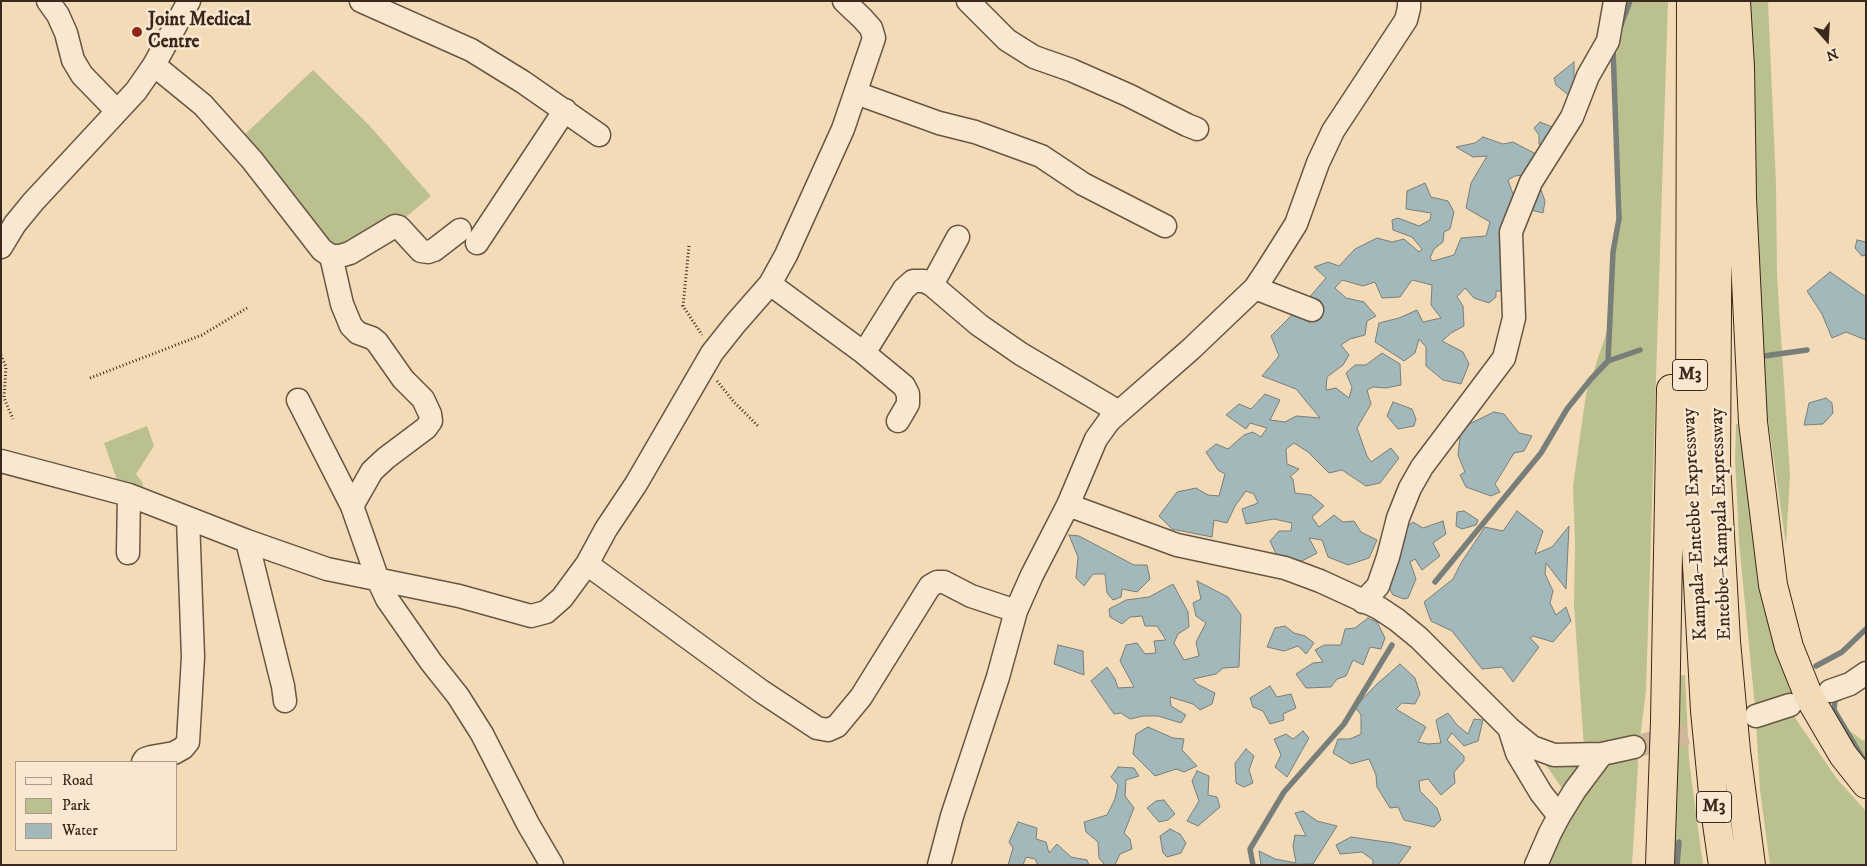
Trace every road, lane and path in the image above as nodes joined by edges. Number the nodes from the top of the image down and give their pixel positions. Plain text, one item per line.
1 (48, 1) edge
2 (189, 1) edge
3 (361, 1) edge
4 (844, 1) edge
5 (968, 1) edge
6 (1409, 1) edge
7 (1615, 1) edge
8 (1677, 1) edge
9 (1691, 1) edge
10 (1719, 1) edge
11 (1736, 1) edge
12 (154, 65) junction
13 (856, 93) junction
14 (564, 110) junction
15 (117, 111) junction
16 (1197, 128) dead end
17 (599, 135) dead end
18 (1165, 226) dead end
19 (958, 237) dead end
20 (689, 246) dead end
21 (1, 247) edge
22 (331, 256) junction
23 (770, 284) junction
24 (932, 285) junction
25 (1255, 288) junction
26 (247, 308) dead end
27 (1312, 310) dead end
28 (864, 353) junction
29 (1, 355) edge
30 (709, 359) junction
31 (90, 378) dead end
32 (298, 400) dead end
33 (1119, 412) junction
34 (13, 419) dead end
35 (898, 421) dead end
36 (759, 427) dead end
37 (1, 461) edge
38 (129, 495) junction
39 (1068, 505) junction
40 (352, 506) junction
41 (188, 518) junction
42 (247, 541) junction
43 (128, 553) dead end
44 (587, 564) junction
45 (378, 580) junction
46 (1363, 602) junction
47 (1016, 611) junction
48 (1866, 673) edge
49 (1830, 691) dead end
50 (285, 701) dead end
51 (1790, 705) dead end
52 (1756, 716) dead end
53 (1510, 729) junction
54 (1634, 747) tunnel mouth
55 (1606, 753) junction
56 (144, 761) edge
57 (1866, 784) edge
58 (1559, 816) junction
59 (552, 865) edge
60 (939, 865) edge
61 (1536, 865) edge
62 (1660, 865) edge
63 (1723, 865) edge
64 (1751, 865) edge

1 - 15 street
2 - 12 street
3 - 14 street
4 - 13 street
5 - 16 street
6 - 25 street
7 - 46 street
8 - 62 highway
9 - 63 highway, Kampala–Entebbe Expressway / M3
10 - 64 highway, Entebbe–Kampala Expressway / M3
11 - 57 highway
12 - 15 street
12 - 22 street
13 - 18 street
13 - 23 street
14 - 17 street
14 - 22 street
15 - 21 street
19 - 24 street
20 - 30 path
22 - 40 street
23 - 28 street
23 - 30 street
24 - 28 street
24 - 33 street
25 - 27 street
25 - 33 street
26 - 31 path
28 - 35 street
29 - 34 path
30 - 36 path
30 - 44 street
32 - 40 street
33 - 39 street
37 - 38 street
38 - 41 street
38 - 43 street
39 - 46 street
39 - 47 street
40 - 45 street
41 - 42 street
41 - 56 street
42 - 45 street
42 - 50 street
44 - 45 street
44 - 47 street
45 - 59 street
46 - 53 street
47 - 60 street
48 - 49 street
51 - 52 street
53 - 55 street
53 - 58 street
54 - 55 street
55 - 58 street
58 - 61 street

